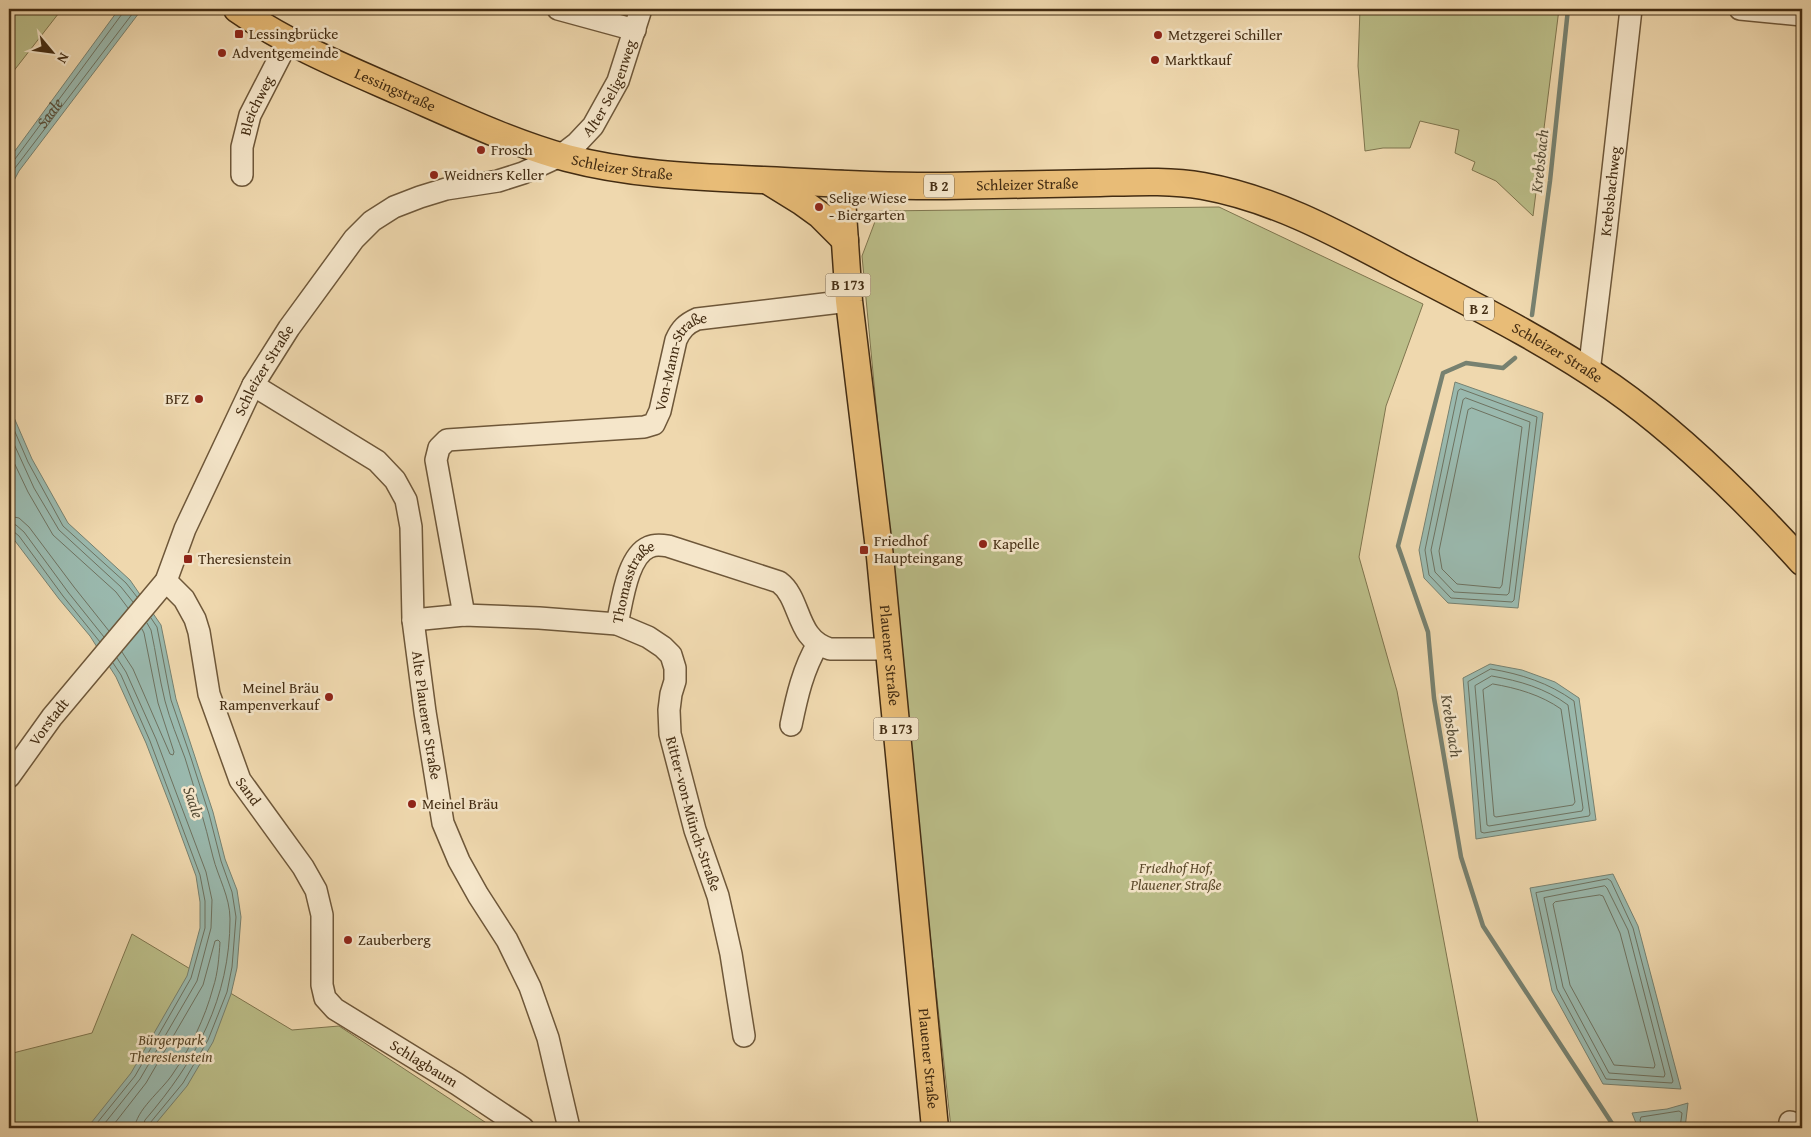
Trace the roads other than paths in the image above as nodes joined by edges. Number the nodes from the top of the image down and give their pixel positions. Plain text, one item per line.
1 (237, 9) edge
2 (558, 9) edge
3 (641, 9) edge
4 (1631, 9) edge
5 (1740, 9) edge
6 (1802, 15) edge
7 (635, 30) junction
8 (288, 41) junction
9 (560, 156) junction
10 (242, 175) dead end
11 (766, 180) junction
12 (840, 184) junction
13 (845, 240) junction
14 (849, 301) junction
15 (1588, 372) junction
16 (253, 385) junction
17 (1802, 562) edge
18 (161, 588) junction
19 (464, 615) junction
20 (413, 620) junction
21 (617, 624) junction
22 (818, 644) junction
23 (888, 649) junction
24 (790, 725) dead end
25 (9, 777) edge
26 (325, 998) joint
27 (744, 1036) dead end
28 (523, 1128) edge
29 (569, 1128) edge
30 (935, 1128) edge

1 - 8 main road, Lessingstraße / B 2
2 - 7 street
3 - 7 street, Alter Seligenweg
4 - 15 street, Krebsbachweg
5 - 6 street
7 - 9 street, Alter Seligenweg
8 - 9 main road, Lessingstraße / B 2
8 - 10 street, Bleichweg
9 - 11 main road, Schleizer Straße / B 2
9 - 16 street, Schleizer Straße
11 - 12 main road, Schleizer Straße / B 2
11 - 13 main road
12 - 13 main road, Plauener Straße / B 173
12 - 15 main road, Schleizer Straße / B 2
13 - 14 main road, Plauener Straße / B 173
14 - 19 street, Von-Mann-Straße
14 - 23 main road, Plauener Straße / B 173
15 - 17 main road, Schleizer Straße / B 2
16 - 18 street, Schleizer Straße
16 - 20 street, Alte Plauener Straße
18 - 25 street, Vorstadt
18 - 26 street, Sand
19 - 20 street, Thomasstraße
19 - 21 street, Thomasstraße
20 - 29 street, Alte Plauener Straße
21 - 22 street, Thomasstraße
21 - 27 street, Ritter-von-Münch-Straße
22 - 23 street
22 - 24 street
23 - 30 main road, Plauener Straße / B 173
26 - 28 street, Schlagbaum

